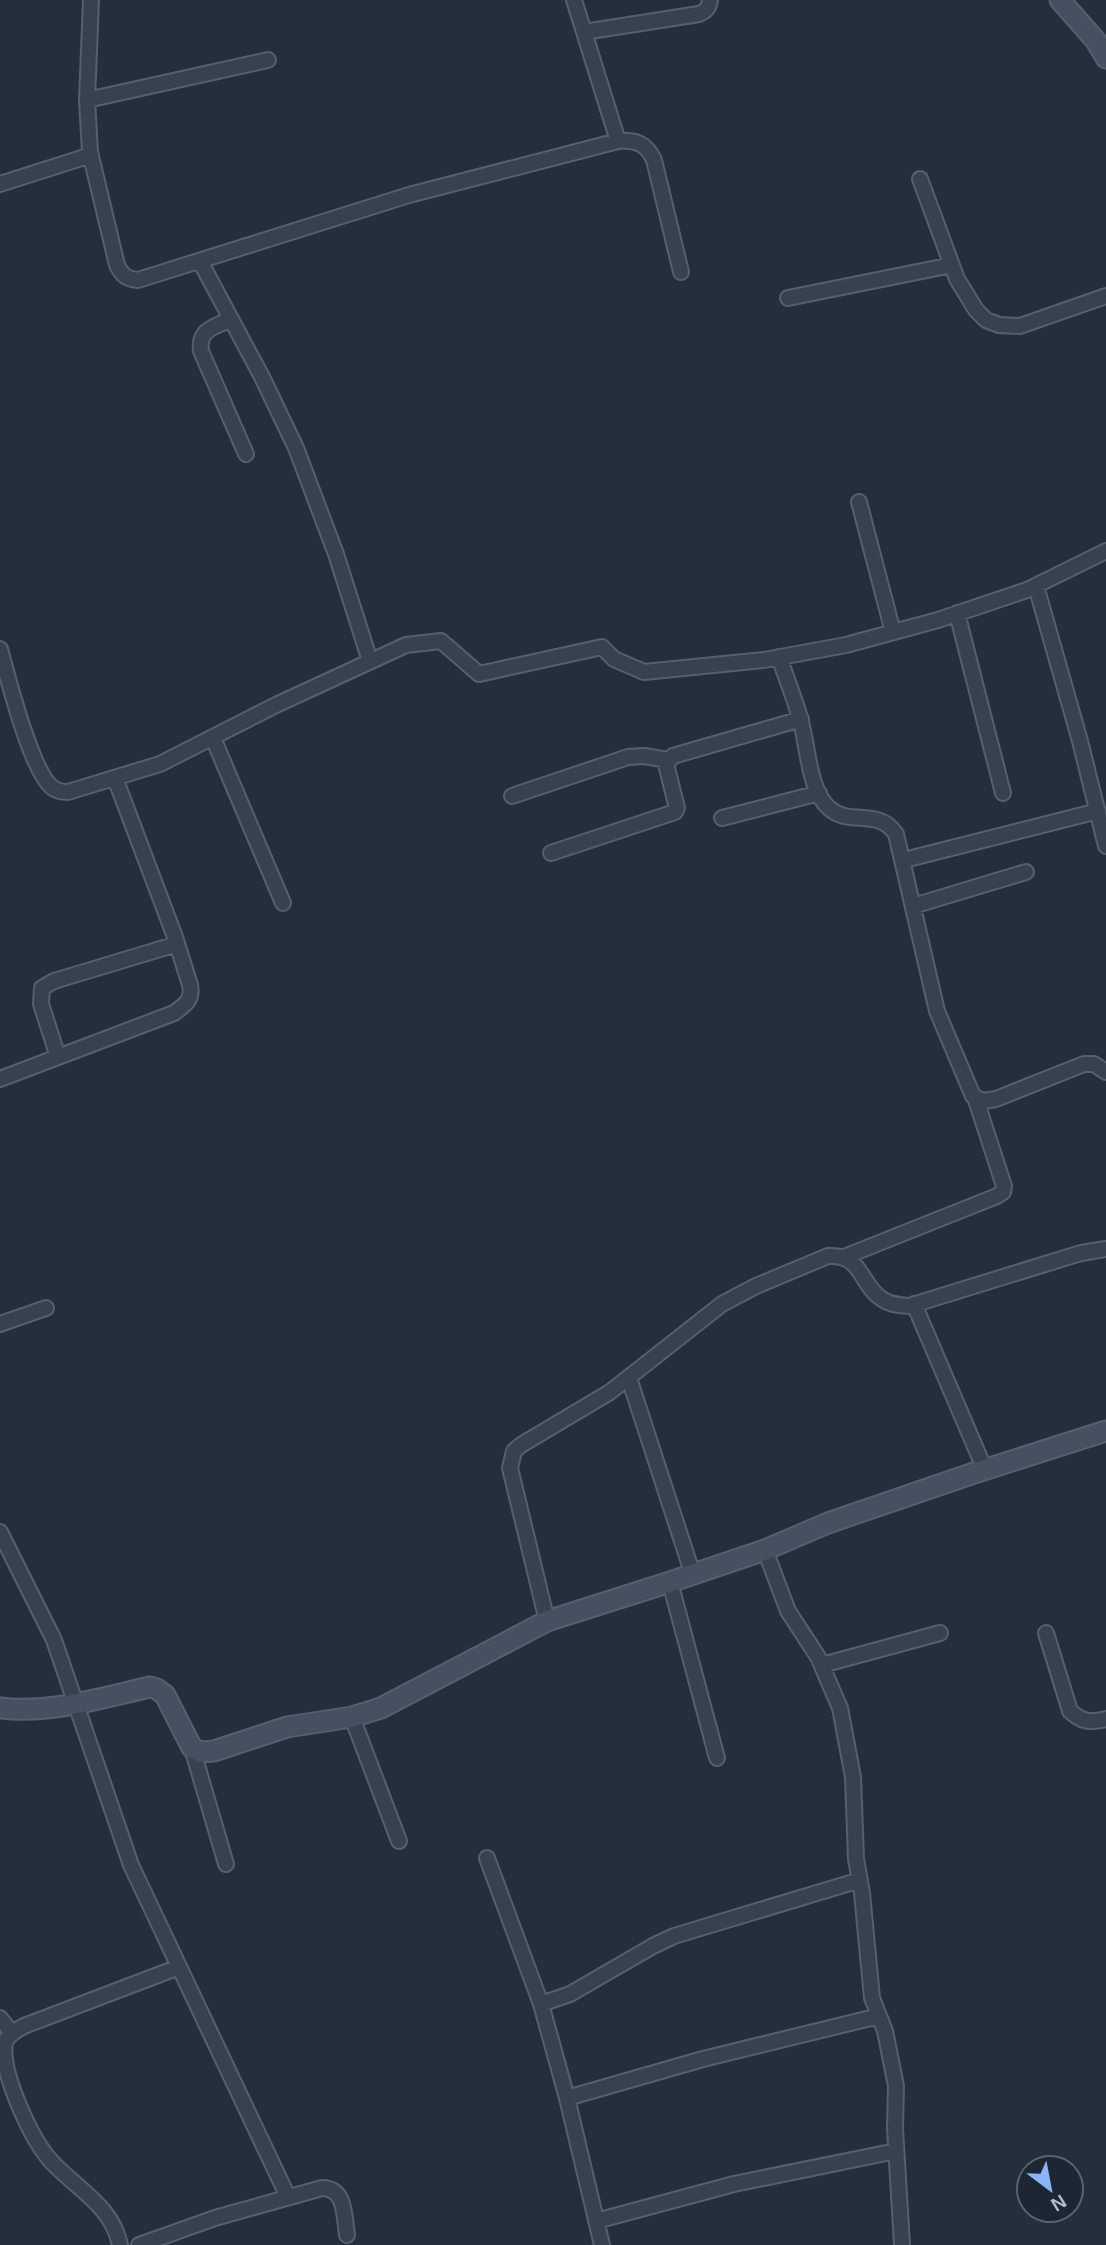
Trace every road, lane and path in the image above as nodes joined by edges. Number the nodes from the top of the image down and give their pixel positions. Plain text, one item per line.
1 (91, 0) edge
2 (574, 0) edge
3 (710, 0) edge
4 (1060, 0) edge
5 (584, 32) junction
6 (1105, 55) edge
7 (268, 60) dead end
8 (87, 100) junction
9 (618, 141) junction
10 (91, 155) junction
11 (919, 179) dead end
12 (0, 184) edge
13 (200, 261) junction
14 (952, 265) junction
15 (681, 272) dead end
16 (1106, 296) edge
17 (788, 298) dead end
18 (231, 319) junction
19 (246, 454) dead end
20 (859, 502) dead end
21 (1106, 551) edge
22 (1036, 586) junction
23 (957, 613) junction
24 (894, 632) junction
25 (0, 652) edge
26 (779, 657) junction
27 (370, 661) junction
28 (801, 719) junction
29 (213, 738) junction
30 (668, 760) junction
31 (115, 778) junction
32 (819, 793) junction
33 (1003, 793) dead end
34 (512, 796) dead end
35 (1098, 811) junction
36 (722, 818) dead end
37 (1106, 846) edge
38 (551, 853) dead end
39 (904, 860) junction
40 (1026, 872) dead end
41 (283, 903) dead end
42 (913, 906) junction
43 (177, 944) junction
44 (58, 1057) junction
45 (1105, 1069) edge
46 (0, 1079) edge
47 (975, 1097) junction
48 (1106, 1249) edge
49 (844, 1257) junction
50 (914, 1304) junction
51 (46, 1308) dead end
52 (0, 1324) edge
53 (629, 1378) junction
54 (1106, 1431) edge
55 (985, 1470) junction
56 (0, 1532) edge
57 (765, 1550) junction
58 (693, 1575) junction
59 (670, 1582) junction
60 (547, 1621) junction
61 (940, 1633) dead end
62 (1046, 1633) dead end
63 (822, 1665) junction
64 (75, 1704) junction
65 (0, 1708) edge
66 (352, 1717) junction
67 (1106, 1719) edge
68 (192, 1748) junction
69 (717, 1758) dead end
70 (399, 1841) dead end
71 (487, 1858) dead end
72 (226, 1864) dead end
73 (860, 1880) junction
74 (178, 1967) junction
75 (541, 2004) junction
76 (878, 2016) junction
77 (0, 2018) edge
78 (12, 2033) junction
79 (567, 2098) junction
80 (896, 2151) junction
81 (288, 2197) junction
82 (596, 2221) junction
83 (347, 2235) dead end
84 (120, 2245) edge
85 (138, 2245) edge
86 (602, 2245) edge
87 (902, 2245) edge

1 - 8 street
2 - 5 street
3 - 5 street
4 - 6 street
5 - 9 street
7 - 8 street
8 - 10 street
9 - 13 street
9 - 15 street
10 - 12 street
10 - 13 street
11 - 14 street
13 - 18 street
14 - 16 street
14 - 17 street
18 - 19 street
18 - 27 street
20 - 24 street
21 - 22 street
22 - 23 street
22 - 35 street
23 - 24 street
23 - 33 street
24 - 26 street
25 - 31 street
26 - 27 street
26 - 28 street
27 - 29 street
28 - 30 street
28 - 32 street
29 - 31 street
29 - 41 street
30 - 34 street
30 - 38 street
31 - 43 street
32 - 36 street
32 - 39 street
35 - 37 street
35 - 39 street
39 - 42 street
40 - 42 street
42 - 47 street
43 - 44 street
43 - 44 street
44 - 46 street
45 - 47 street
47 - 49 street
48 - 50 street
49 - 50 street
49 - 53 street
50 - 55 street
51 - 52 street
53 - 58 street
53 - 60 street
54 - 55 street
55 - 57 street
56 - 64 street
57 - 58 street
57 - 63 street
58 - 59 street
59 - 60 street
59 - 69 street
60 - 66 street
61 - 63 street
62 - 67 street
63 - 73 street
64 - 65 street
64 - 68 street
64 - 74 street
66 - 68 street
66 - 70 street
68 - 72 street
71 - 75 street
73 - 75 street
73 - 76 street
74 - 78 street
74 - 81 street
75 - 79 street
76 - 79 street
76 - 80 street
77 - 78 street
78 - 84 street
79 - 82 street
80 - 82 street
80 - 87 street
81 - 83 street
81 - 85 street
82 - 86 street

